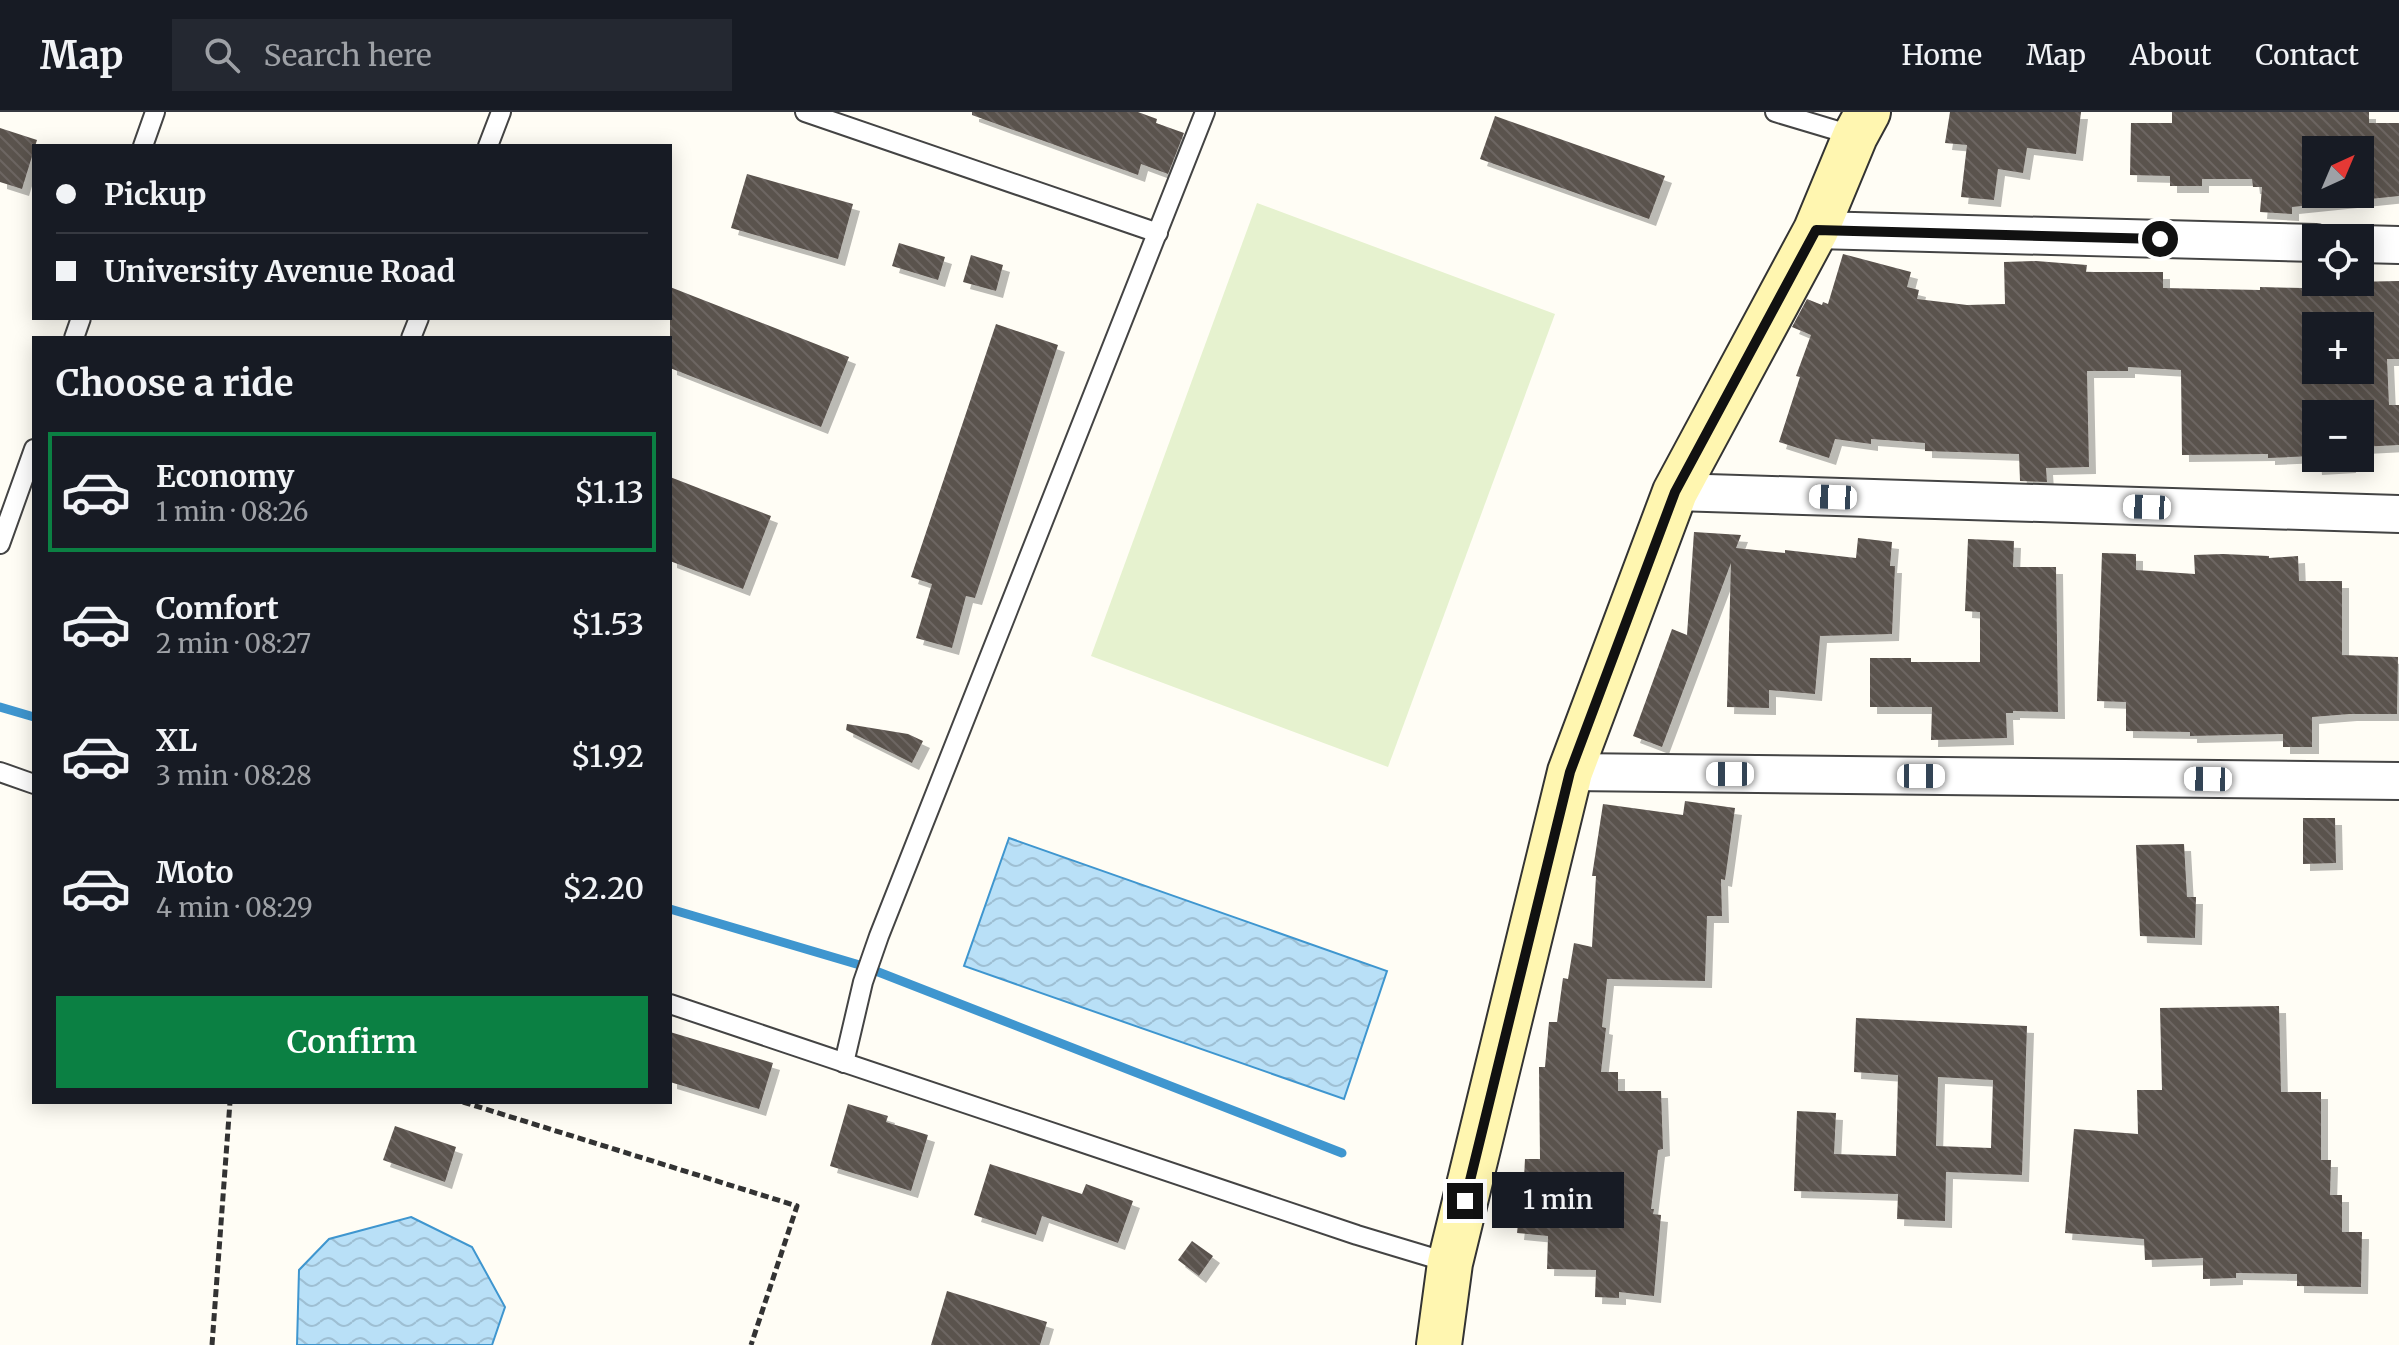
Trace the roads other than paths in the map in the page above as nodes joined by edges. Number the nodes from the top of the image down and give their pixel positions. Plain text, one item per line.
1 (155, 112) edge
2 (501, 112) edge
3 (805, 112) edge
4 (1205, 112) edge
5 (1775, 112) edge
6 (1861, 124) edge
7 (144, 144) edge
8 (489, 144) edge
9 (1816, 230) junction
10 (1158, 233) junction
11 (2302, 243) edge
12 (2374, 244) edge
13 (2399, 245) edge
14 (32, 454) edge
15 (1675, 492) junction
16 (2399, 514) edge
17 (2, 532) edge
18 (0, 772) edge
19 (1570, 772) junction
20 (2399, 781) edge
21 (32, 783) edge
22 (672, 1005) edge
23 (844, 1063) junction
24 (1450, 1263) junction
25 (1439, 1345) edge

1 - 7 lane
2 - 8 lane
3 - 10 lane
4 - 10 lane
5 - 6 lane
6 - 9 main road
9 - 11 street
9 - 15 main road
10 - 23 lane
12 - 13 street
14 - 17 lane
15 - 16 street
15 - 19 main road
18 - 21 lane
19 - 20 street
19 - 24 main road
22 - 23 lane
23 - 24 lane
24 - 25 main road

